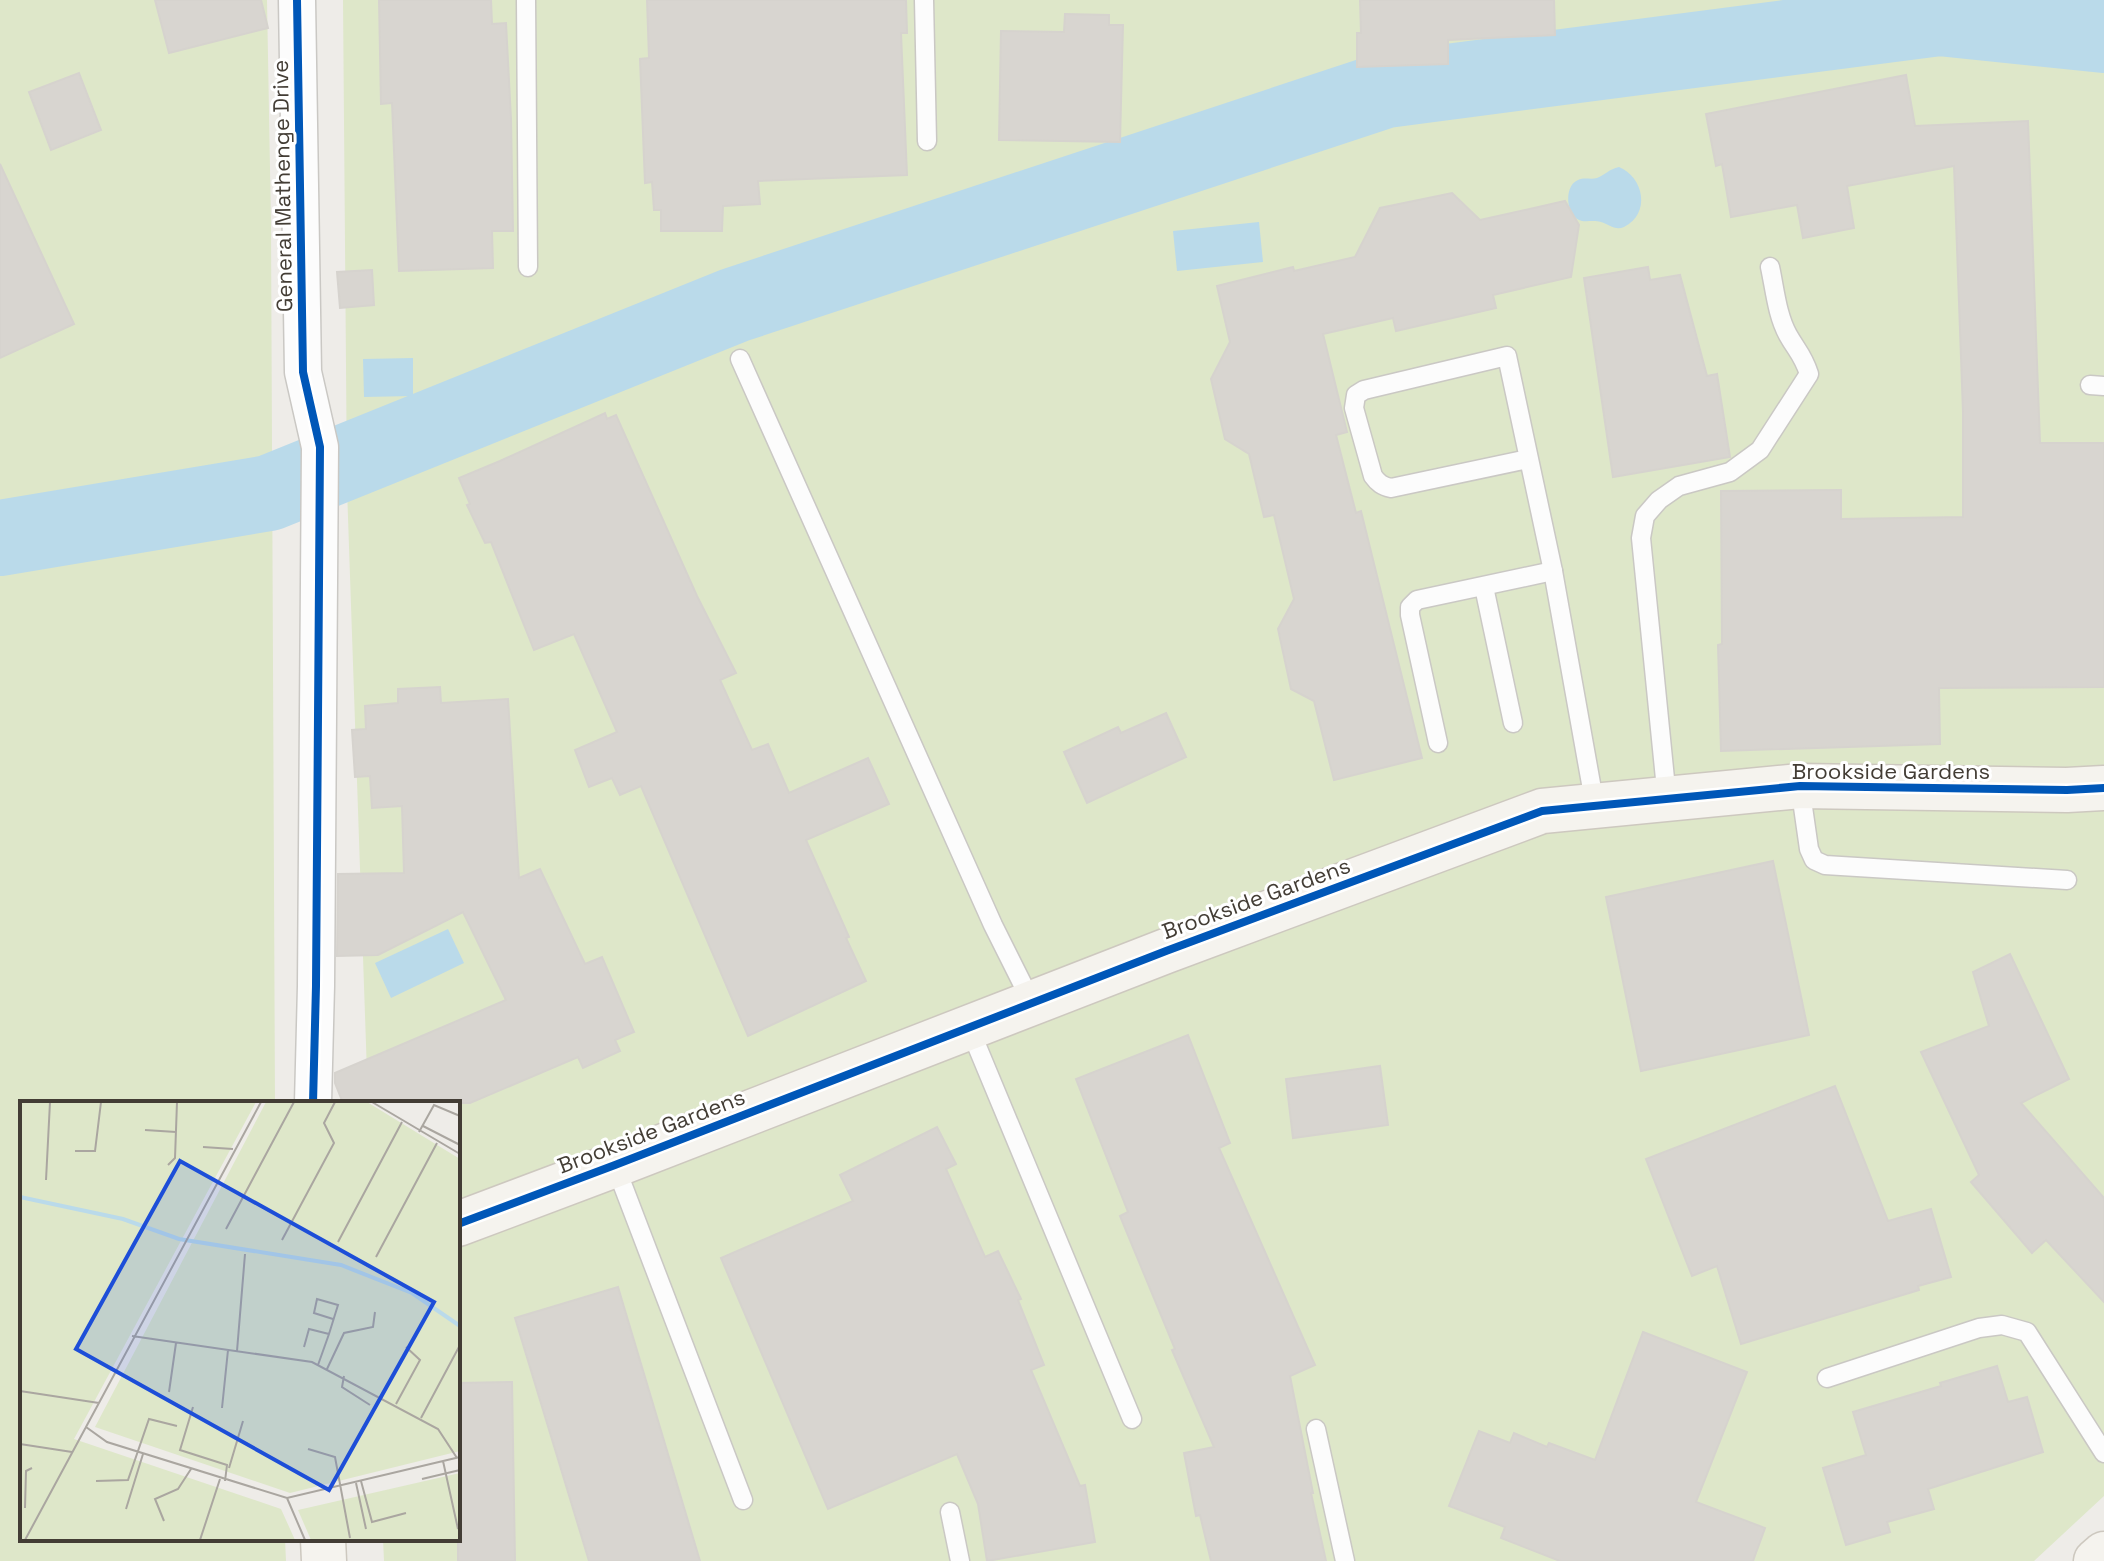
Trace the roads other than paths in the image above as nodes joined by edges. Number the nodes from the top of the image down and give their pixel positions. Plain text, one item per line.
1 (297, 0) edge
2 (526, 0) edge
3 (924, 0) edge
4 (927, 141) dead end
5 (528, 267) dead end
6 (1770, 267) dead end
7 (740, 359) dead end
8 (1528, 459) junction
9 (1553, 571) junction
10 (1484, 587) junction
11 (1513, 723) dead end
12 (1438, 743) dead end
13 (1800, 786) junction
14 (2104, 788) edge
15 (1667, 799) junction
16 (1595, 806) junction
17 (2067, 880) dead end
18 (1032, 1003) junction
19 (969, 1027) junction
20 (313, 1101) edge
21 (615, 1165) junction
22 (460, 1223) edge
23 (1827, 1378) dead end
24 (1132, 1419) dead end
25 (1316, 1429) dead end
26 (2104, 1453) edge
27 (743, 1500) dead end
28 (950, 1512) dead end
29 (323, 1541) edge
30 (2104, 1554) edge
31 (324, 1561) edge
32 (960, 1561) edge
33 (1345, 1561) edge
34 (2096, 1561) edge

1 - 20 street, General Mathenge Drive
2 - 5 lane
3 - 4 lane
6 - 15 lane
7 - 18 lane
8 - 8 lane
8 - 9 lane
9 - 10 lane
9 - 16 lane
10 - 11 lane
10 - 12 lane
13 - 14 street, Brookside Gardens
13 - 15 street, Brookside Gardens
13 - 17 lane
15 - 16 street, Brookside Gardens
16 - 18 street, Brookside Gardens
18 - 19 street, Brookside Gardens
19 - 21 street, Brookside Gardens
19 - 24 lane
21 - 22 street, Brookside Gardens
21 - 27 lane
23 - 26 lane
25 - 33 lane
28 - 32 lane
29 - 31 street
30 - 34 street

